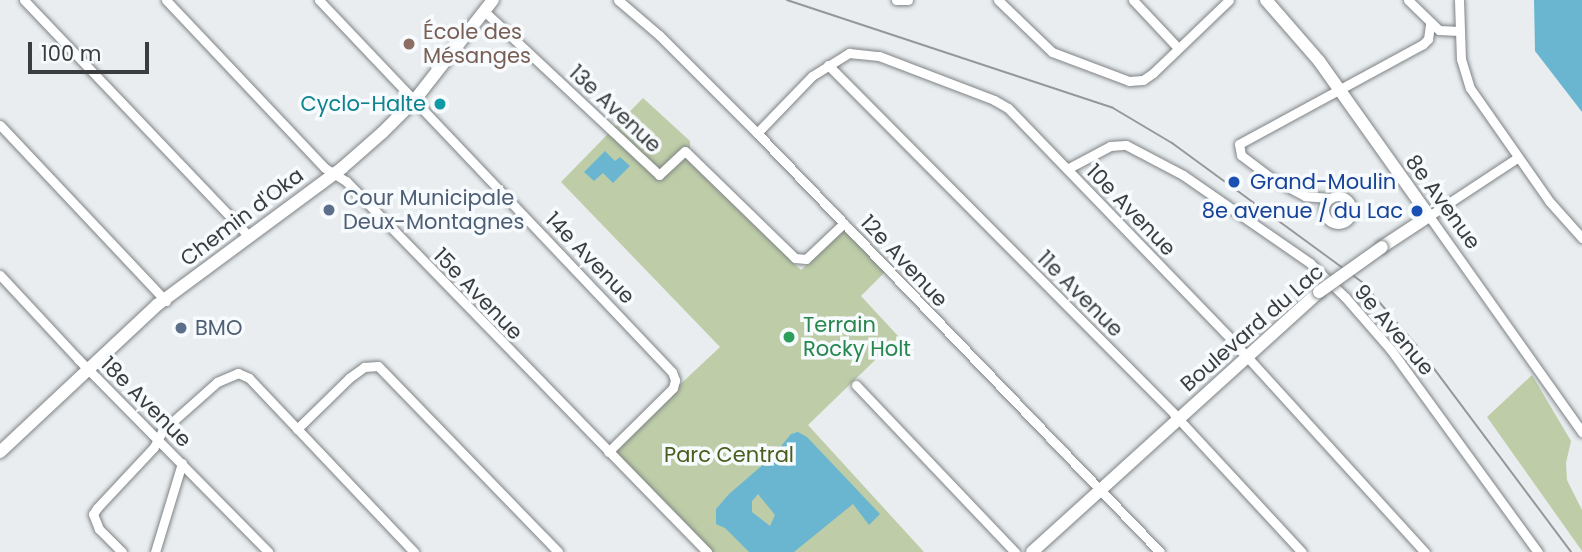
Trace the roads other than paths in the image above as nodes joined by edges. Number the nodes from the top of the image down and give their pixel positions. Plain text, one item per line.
1 (24, 0) edge
2 (166, 0) edge
3 (318, 0) edge
4 (493, 0) edge
5 (618, 0) edge
6 (896, 0) edge
7 (908, 0) edge
8 (998, 0) edge
9 (1133, 0) edge
10 (1228, 0) edge
11 (1266, 0) edge
12 (1408, 0) edge
13 (1459, 0) edge
14 (484, 12) junction
15 (1430, 23) junction
16 (1459, 31) junction
17 (1178, 48) junction
18 (828, 65) junction
19 (1338, 89) junction
20 (414, 100) junction
21 (0, 125) edge
22 (757, 133) junction
23 (1517, 158) junction
24 (1067, 169) junction
25 (333, 174) junction
26 (1305, 196) junction
27 (1331, 198) junction
28 (1429, 216) junction
29 (1327, 218) junction
30 (844, 223) junction
31 (249, 236) junction
32 (1582, 238) edge
33 (0, 275) edge
34 (166, 301) junction
35 (1247, 357) junction
36 (88, 368) junction
37 (856, 385) dead end
38 (1178, 418) junction
39 (297, 429) junction
40 (1582, 432) edge
41 (158, 439) junction
42 (0, 452) edge
43 (608, 452) junction
44 (182, 463) junction
45 (1099, 491) junction
46 (122, 552) edge
47 (155, 552) edge
48 (268, 552) edge
49 (414, 552) edge
50 (558, 552) edge
51 (708, 552) edge
52 (1015, 552) edge
53 (1032, 552) edge
54 (1160, 552) edge
55 (1302, 552) edge
56 (1425, 552) edge
57 (1538, 552) edge

1 - 31 street
2 - 25 street, 15e Avenue
3 - 20 street, 14e Avenue
4 - 14 street, Chemin d'Oka
5 - 22 street, 12e Avenue
6 - 7 street
8 - 17 street
9 - 17 street
10 - 17 street
11 - 19 street, 8e Avenue
12 - 15 street
13 - 16 street
14 - 20 street, Chemin d'Oka
14 - 30 street, 13e Avenue
15 - 16 street
15 - 19 street
16 - 23 street
18 - 22 street, 10e Avenue
18 - 24 street, 10e Avenue
18 - 38 street, 11e Avenue
19 - 26 street
19 - 28 street, 8e Avenue
20 - 25 street, Chemin d'Oka
20 - 43 street, 14e Avenue
21 - 34 street
22 - 30 street, 12e Avenue
23 - 28 street, Boulevard du Lac
23 - 32 street
24 - 35 street, 10e Avenue
24 - 57 street, 9e Avenue
25 - 31 street, Chemin d'Oka
25 - 43 street, 15e Avenue
26 - 27 street
26 - 29 street
27 - 29 street
27 - 29 street
28 - 35 street, Boulevard du Lac, bridge
28 - 40 street, 8e Avenue
30 - 45 street, 12e Avenue
31 - 34 street, Chemin d'Oka
33 - 36 street, 18e Avenue
34 - 36 street, Chemin d'Oka
35 - 38 street, Boulevard du Lac
35 - 56 street, 10e Avenue
36 - 41 street, 18e Avenue
36 - 42 street, Chemin d'Oka
37 - 52 street
38 - 45 street, Boulevard du Lac
38 - 55 street, 11e Avenue
39 - 41 street
39 - 49 street
39 - 50 street
41 - 44 street, 18e Avenue
41 - 46 street
43 - 51 street, 15e Avenue
44 - 47 street
44 - 48 street, 18e Avenue
45 - 53 street, Boulevard du Lac
45 - 54 street, 12e Avenue

